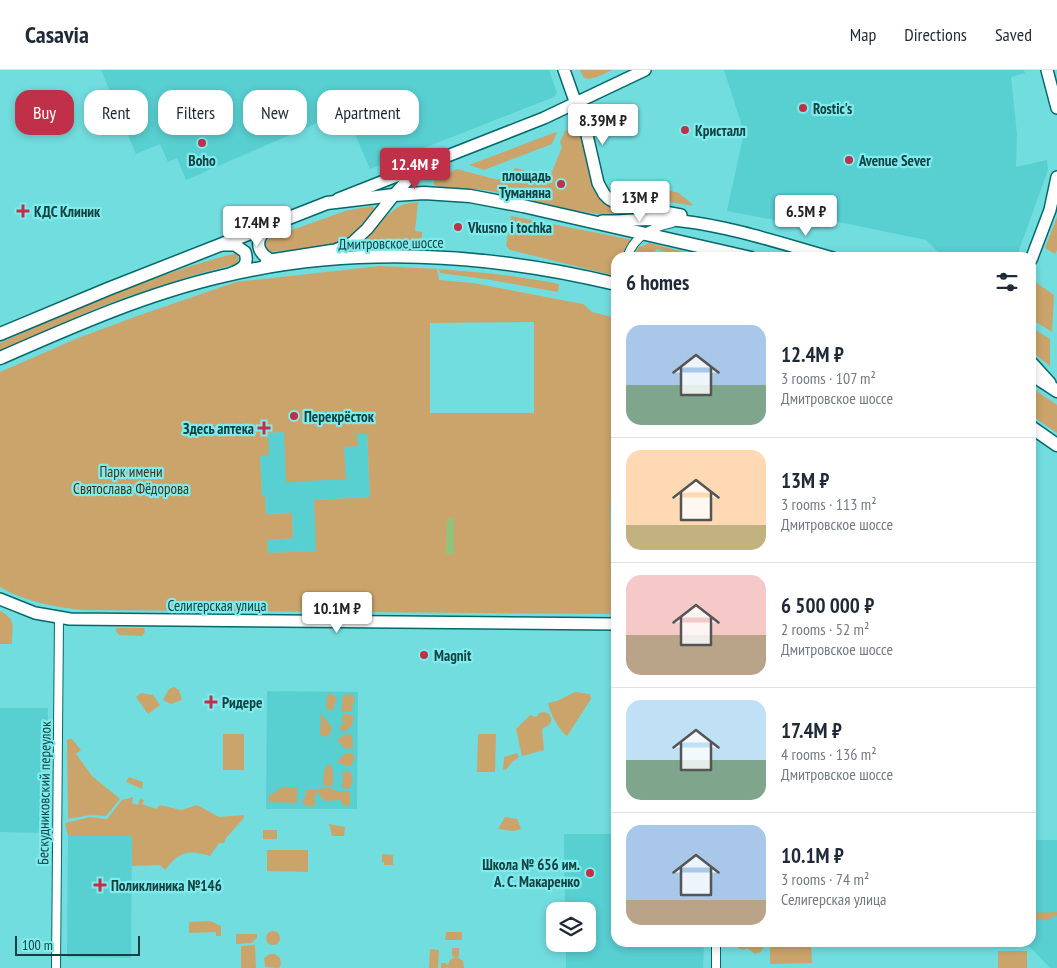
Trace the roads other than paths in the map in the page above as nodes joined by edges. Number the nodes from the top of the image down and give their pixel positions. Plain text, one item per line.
1 (564, 70) edge
2 (645, 70) edge
3 (1047, 70) edge
4 (575, 104) junction
5 (1057, 108) edge
6 (422, 167) junction
7 (1057, 177) edge
8 (394, 195) junction
9 (326, 203) junction
10 (681, 220) junction
11 (585, 221) junction
12 (271, 226) junction
13 (716, 226) junction
14 (644, 234) junction
15 (218, 246) junction
16 (630, 252) edge
17 (724, 252) edge
18 (811, 252) edge
19 (1034, 252) edge
20 (271, 260) junction
21 (284, 264) junction
22 (251, 270) junction
23 (232, 274) junction
24 (611, 283) edge
25 (0, 334) edge
26 (0, 358) edge
27 (1036, 367) edge
28 (1036, 377) edge
29 (1057, 390) edge
30 (1036, 430) edge
31 (1057, 445) edge
32 (0, 599) edge
33 (59, 618) junction
34 (611, 624) edge
35 (716, 947) edge
36 (56, 968) edge
37 (716, 968) edge

1 - 4 street
2 - 4 street
3 - 5 street
4 - 6 street
4 - 13 street
6 - 8 street, Дмитровское шоссе
6 - 9 street
7 - 19 street
8 - 9 main road
8 - 11 main road
8 - 20 street, Дмитровское шоссе
9 - 12 main road
10 - 11 street
10 - 13 street
10 - 14 street
11 - 14 main road
12 - 15 main road
12 - 20 street
13 - 18 street
14 - 16 street
14 - 17 main road
15 - 23 street
15 - 25 main road
20 - 21 street
20 - 22 street, Дмитровское шоссе
21 - 22 main road, Дмитровское шоссе
21 - 24 main road, Дмитровское шоссе
22 - 23 main road, Дмитровское шоссе
23 - 26 main road, Дмитровское шоссе
27 - 29 street
28 - 29 main road
30 - 31 main road
32 - 33 street, Селигерская улица
33 - 34 street, Селигерская улица
33 - 36 street, Бескудниковский переулок
35 - 37 street

